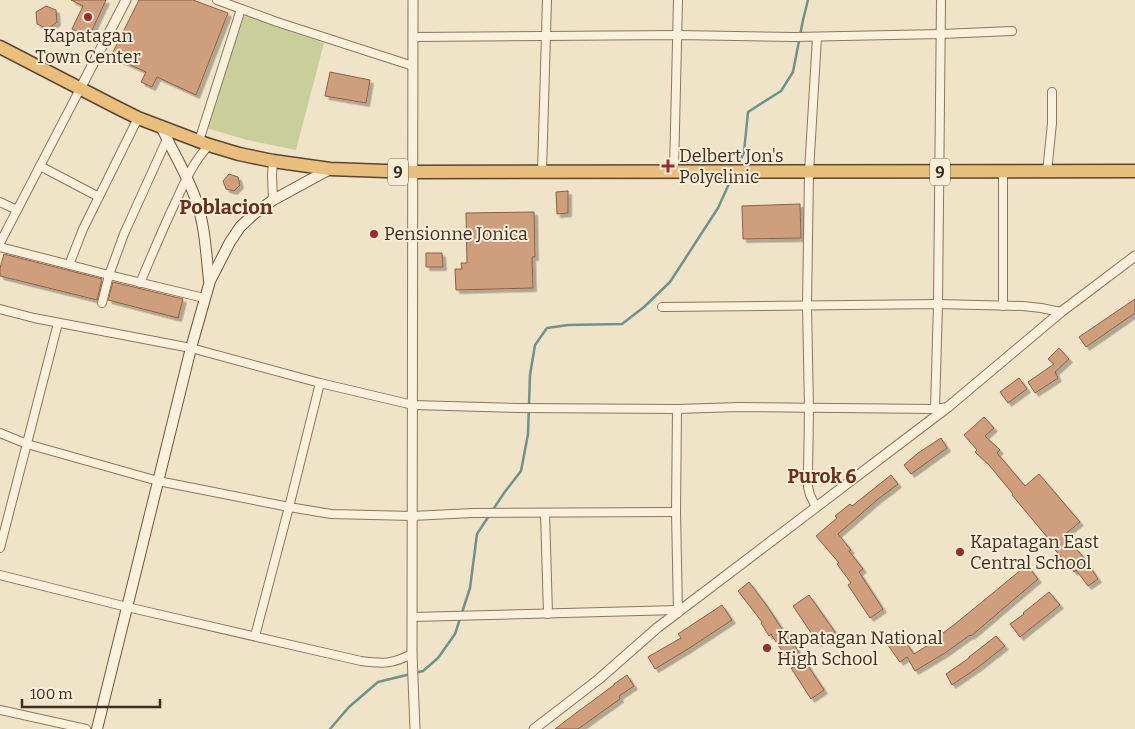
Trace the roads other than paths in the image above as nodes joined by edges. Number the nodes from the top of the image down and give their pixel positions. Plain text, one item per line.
1 (126, 0) edge
2 (217, 0) edge
3 (413, 0) edge
4 (547, 0) edge
5 (678, 0) edge
6 (941, 0) edge
7 (241, 10) junction
8 (1012, 31) dead end
9 (941, 34) junction
10 (678, 35) junction
11 (546, 36) junction
12 (413, 37) junction
13 (814, 37) junction
14 (0, 47) edge
15 (413, 66) junction
16 (80, 89) junction
17 (1052, 92) dead end
18 (138, 118) junction
19 (161, 126) junction
20 (167, 139) junction
21 (204, 142) junction
22 (273, 161) junction
23 (40, 166) junction
24 (330, 169) junction
25 (1135, 171) edge
26 (413, 172) junction
27 (542, 172) junction
28 (674, 172) junction
29 (809, 172) junction
30 (940, 172) junction
31 (1003, 172) junction
32 (1047, 172) junction
33 (187, 178) junction
34 (99, 198) junction
35 (274, 200) junction
36 (0, 202) edge
37 (17, 210) junction
38 (0, 243) edge
39 (0, 247) edge
40 (1135, 256) edge
41 (69, 265) junction
42 (109, 276) junction
43 (210, 281) junction
44 (140, 283) junction
45 (204, 298) junction
46 (102, 303) dead end
47 (938, 304) junction
48 (662, 306) dead end
49 (808, 306) junction
50 (1003, 306) junction
51 (0, 309) edge
52 (1061, 312) junction
53 (58, 323) junction
54 (191, 348) junction
55 (320, 383) junction
56 (413, 405) junction
57 (948, 407) junction
58 (809, 408) junction
59 (677, 409) junction
60 (935, 409) junction
61 (0, 432) edge
62 (27, 444) junction
63 (158, 481) junction
64 (289, 507) junction
65 (816, 507) junction
66 (676, 512) junction
67 (544, 513) junction
68 (412, 516) junction
69 (0, 548) edge
70 (0, 575) edge
71 (127, 607) junction
72 (678, 611) junction
73 (548, 614) junction
74 (412, 618) junction
75 (255, 636) junction
76 (412, 659) junction
77 (0, 710) edge
78 (86, 729) edge
79 (97, 729) edge
80 (415, 729) edge
81 (534, 729) edge

1 - 16 street
2 - 7 street
3 - 12 street
4 - 11 street
5 - 10 street
6 - 9 street
7 - 15 street
7 - 21 street
8 - 9 street
9 - 13 street
9 - 30 street
10 - 11 street
10 - 13 street
10 - 28 street
11 - 12 street
11 - 27 street
12 - 15 street
13 - 29 street
14 - 16 highway, 9
15 - 26 street
16 - 18 highway, 9
16 - 23 street
17 - 32 street
18 - 19 highway, 9
18 - 34 street
19 - 20 main road
19 - 21 highway, 9
20 - 33 main road
20 - 42 street
21 - 22 highway, 9
21 - 33 street
22 - 24 highway, 9
22 - 35 street
23 - 34 street
23 - 37 street
24 - 26 highway, 9
24 - 35 main road
25 - 32 highway, 9
26 - 27 highway, 9
26 - 56 street
27 - 28 highway, 9
28 - 29 highway, 9
29 - 30 highway, 9
29 - 49 street
30 - 31 highway, 9
30 - 47 street
31 - 32 highway, 9
31 - 50 street
33 - 43 main road
33 - 44 street
34 - 41 street
35 - 43 main road
36 - 37 street
37 - 38 street
39 - 41 street
40 - 52 street
41 - 42 street
42 - 44 street
42 - 46 street
43 - 45 main road
44 - 45 street
45 - 54 main road
47 - 49 street
47 - 50 street
47 - 60 street
48 - 49 street
49 - 58 street
50 - 52 street
51 - 53 street
52 - 57 street
53 - 54 street
53 - 62 street
54 - 55 street
54 - 63 main road
55 - 56 street
55 - 64 street
56 - 59 street
56 - 68 street
57 - 60 street
57 - 65 street
58 - 59 street
58 - 60 street
58 - 65 street
59 - 66 street
61 - 62 street
62 - 63 street
62 - 69 street
63 - 64 street
63 - 71 main road
64 - 68 street
64 - 75 street
65 - 72 street
66 - 67 street
66 - 72 street
67 - 68 street
67 - 73 street
68 - 74 street
70 - 71 street
71 - 75 street
71 - 79 main road
72 - 73 street
72 - 81 street
73 - 74 street
74 - 76 street
75 - 76 street
76 - 80 street
77 - 78 street

